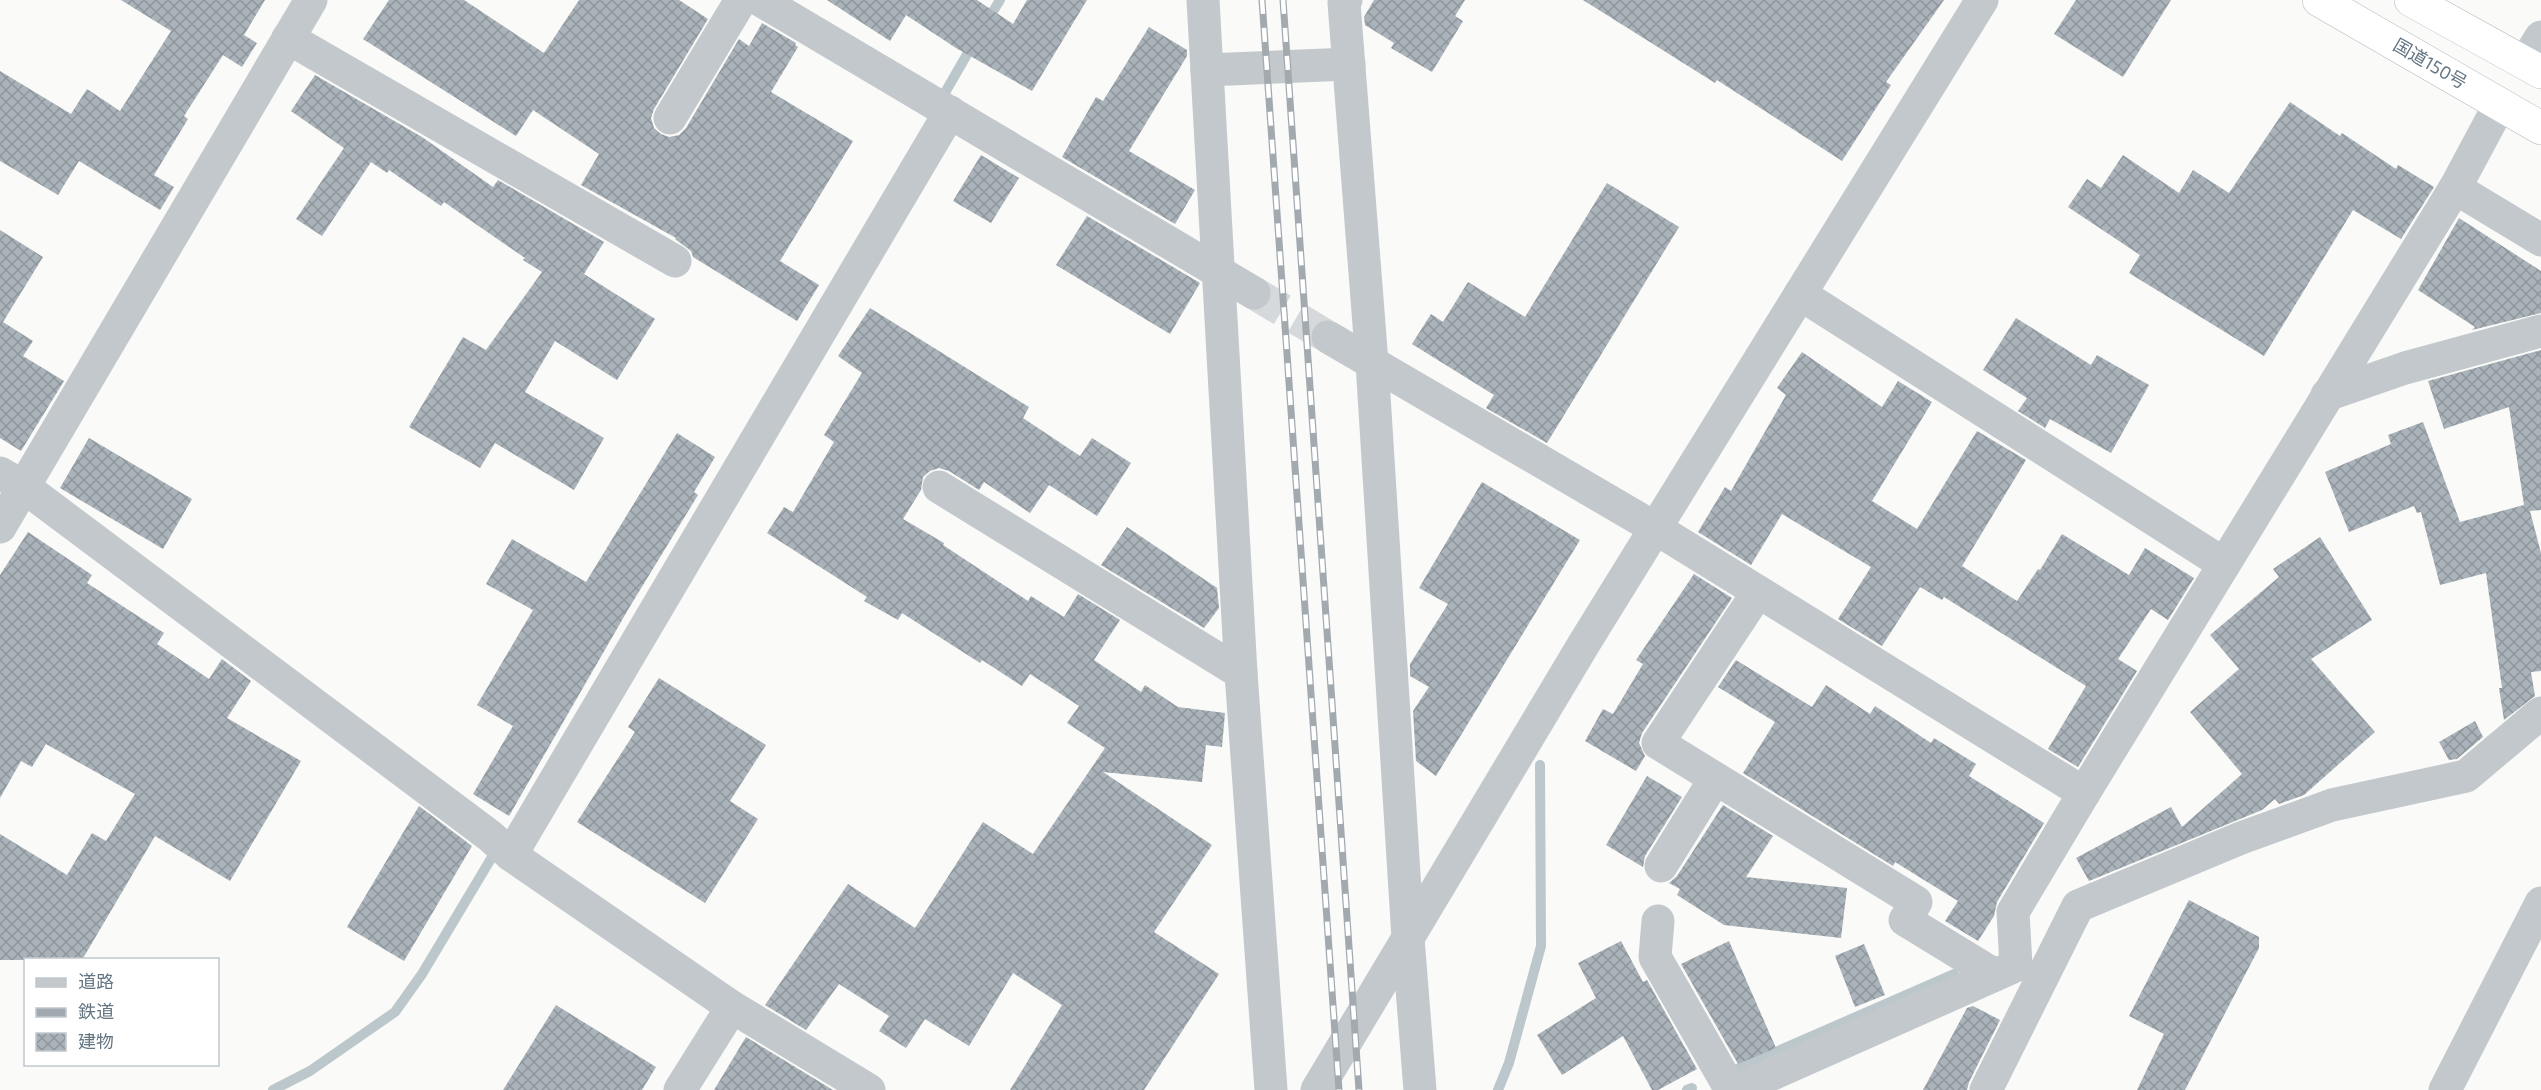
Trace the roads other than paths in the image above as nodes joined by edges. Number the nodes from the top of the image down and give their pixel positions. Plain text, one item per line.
1 (310, 0) edge
2 (741, 0) edge
3 (760, 0) edge
4 (1203, 0) edge
5 (1982, 0) edge
6 (2319, 0) edge
7 (2411, 0) edge
8 (1345, 1) edge
9 (288, 38) junction
10 (2536, 58) edge
11 (1349, 64) junction
12 (1207, 70) junction
13 (2500, 104) junction
14 (950, 112) junction
15 (670, 118) dead end
16 (2541, 128) edge
17 (2455, 188) junction
18 (2541, 240) edge
19 (675, 261) dead end
20 (1219, 272) junction
21 (1254, 293) tunnel mouth
22 (1800, 294) junction
23 (2541, 331) edge
24 (1329, 337) tunnel mouth
25 (1372, 363) junction
26 (2327, 395) junction
27 (12, 480) edge
28 (939, 488) dead end
29 (0, 527) edge
30 (1655, 528) junction
31 (2224, 564) junction
32 (1758, 592) junction
33 (1241, 673) junction
34 (2541, 712) edge
35 (1715, 778) junction
36 (2084, 793) junction
37 (501, 846) junction
38 (1661, 866) dead end
39 (2541, 903) edge
40 (1658, 921) dead end
41 (1408, 938) junction
42 (2057, 950) junction
43 (2006, 971) junction
44 (732, 1007) junction
45 (680, 1090) edge
46 (869, 1090) edge
47 (1271, 1090) edge
48 (1317, 1090) edge
49 (1420, 1090) edge
50 (1731, 1090) edge
51 (1736, 1090) edge
52 (1986, 1090) edge
53 (2445, 1090) edge

1 - 9 street
2 - 15 street
3 - 14 street
4 - 12 street
5 - 22 street
6 - 13 highway, 国道150号
7 - 10 highway
8 - 11 street
9 - 19 street
9 - 27 street
11 - 12 street
11 - 25 street
12 - 20 street
13 - 16 highway, 国道150号
13 - 17 street
14 - 20 street
14 - 37 street
17 - 18 street
17 - 26 street
20 - 21 street
20 - 33 street
22 - 30 street
22 - 31 street
23 - 26 street
24 - 25 street
25 - 30 street
25 - 41 street
26 - 31 street
27 - 29 street
27 - 37 street
28 - 33 street
30 - 32 street
30 - 41 street
31 - 36 street
32 - 35 street
32 - 36 street
33 - 47 street
34 - 42 street
35 - 38 street
35 - 43 street
36 - 43 street
37 - 44 street
39 - 53 street
40 - 50 street
41 - 48 street
41 - 49 street
42 - 43 street
42 - 52 street
43 - 51 street
44 - 45 street
44 - 46 street

